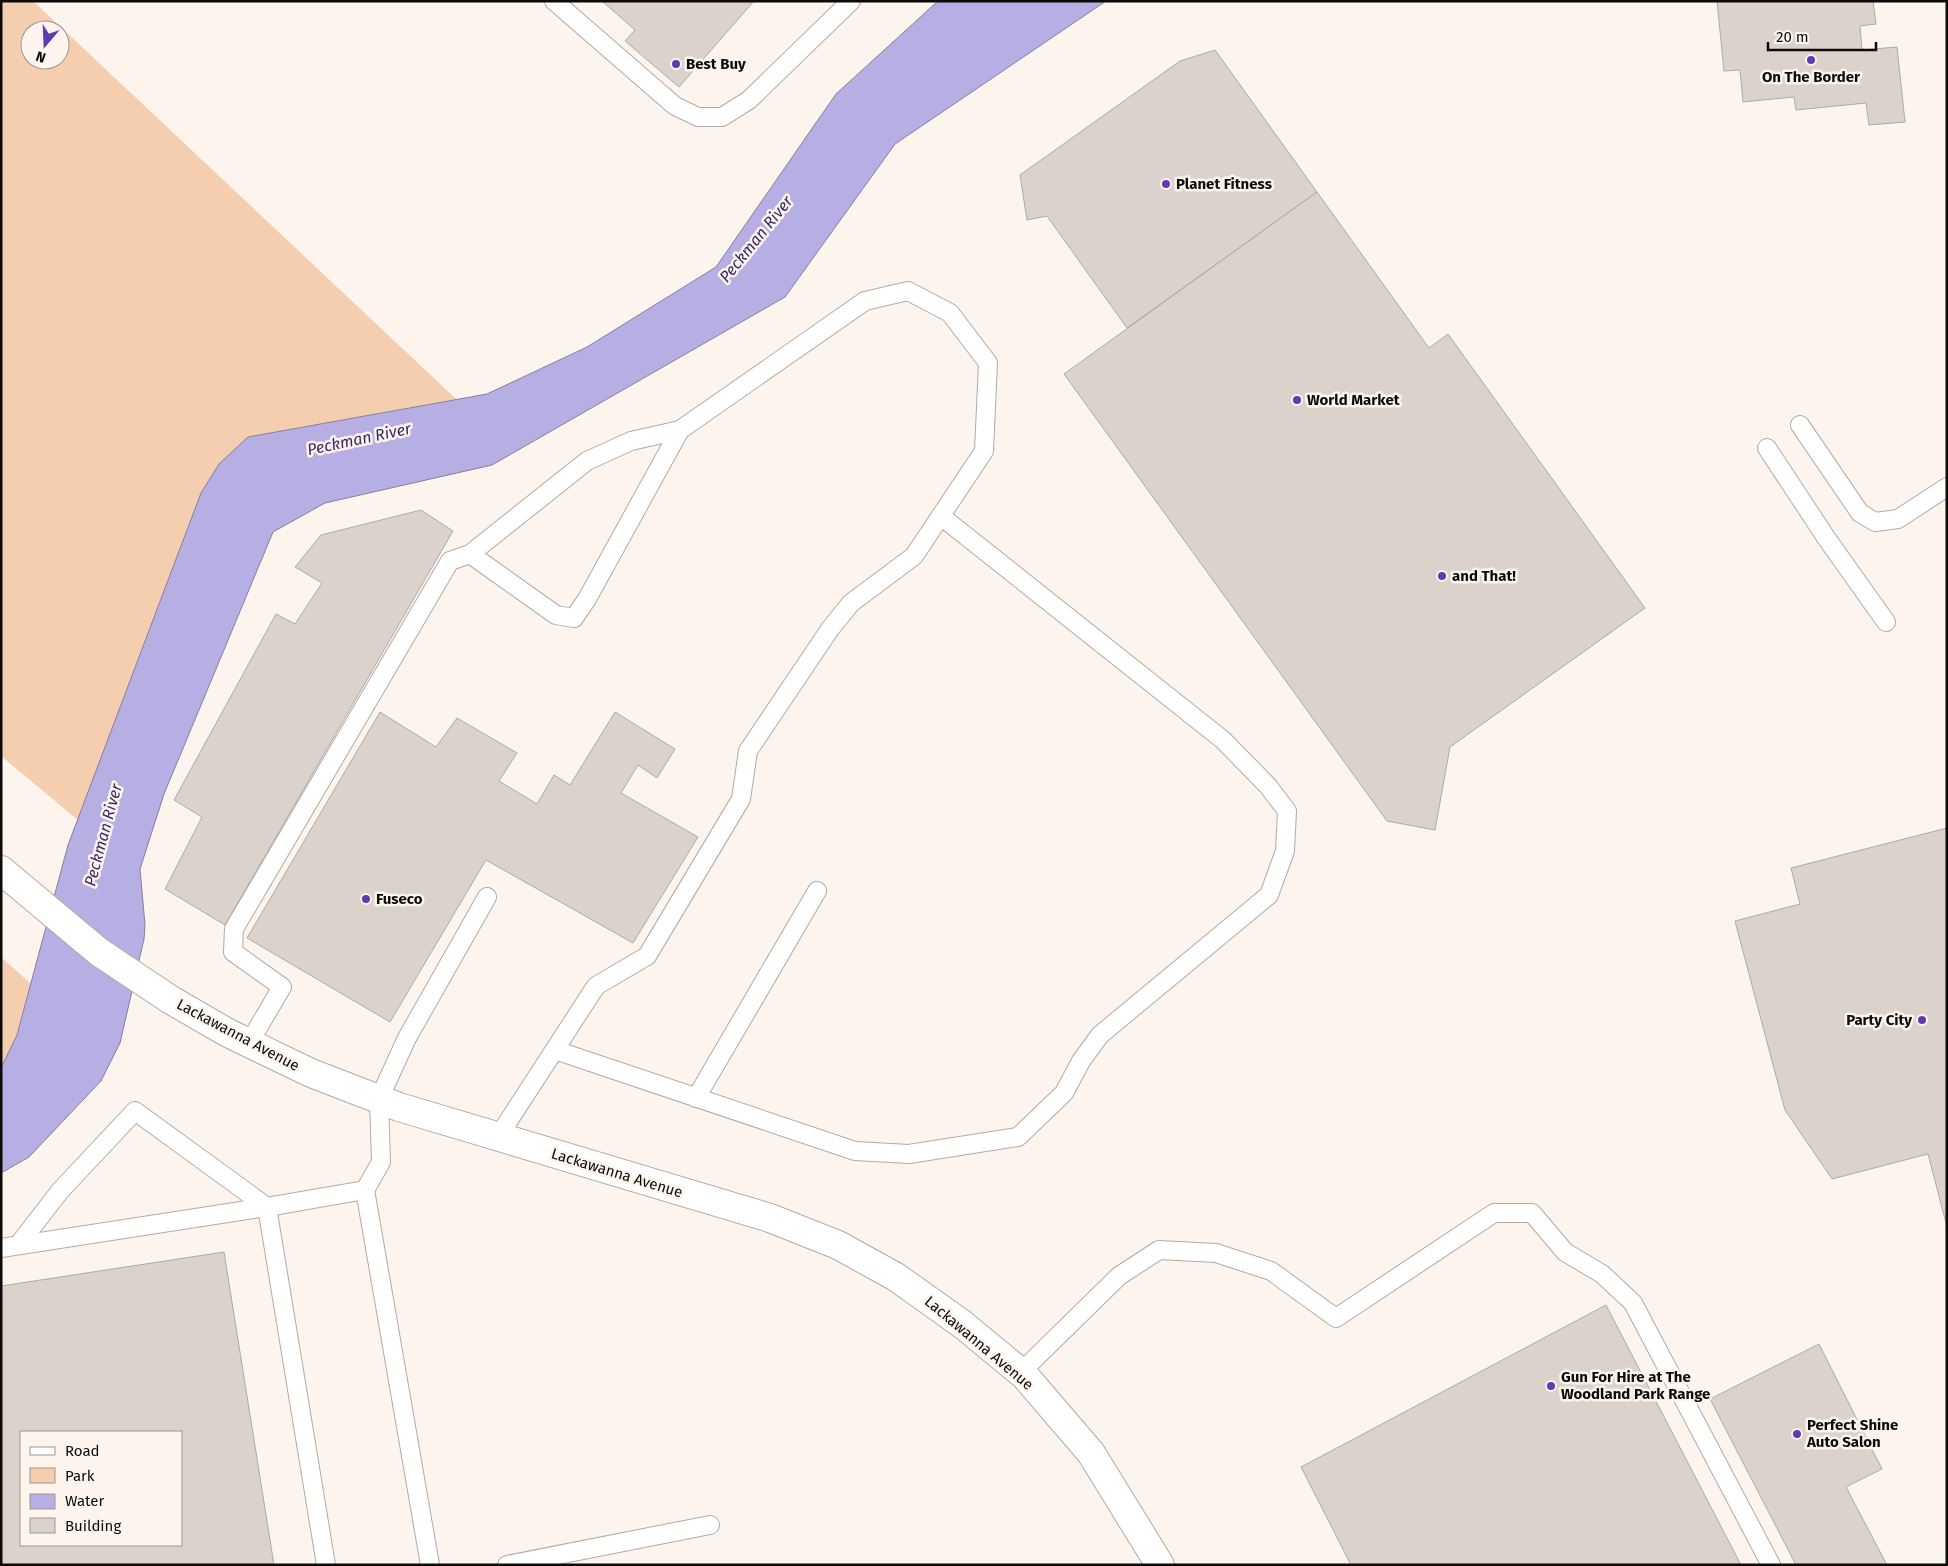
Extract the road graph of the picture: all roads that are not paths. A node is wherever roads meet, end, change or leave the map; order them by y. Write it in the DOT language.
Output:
graph roads {
  1 [pos="554,1"];
  2 [pos="852,1"];
  3 [pos="1800,425"];
  4 [pos="680,430"];
  5 [pos="1767,448"];
  6 [pos="1947,487"];
  7 [pos="942,517"];
  8 [pos="470,554"];
  9 [pos="1886,622"];
  10 [pos="1,870"];
  11 [pos="817,891"];
  12 [pos="487,897"];
  13 [pos="249,1043"];
  14 [pos="555,1050"];
  15 [pos="696,1098"];
  16 [pos="379,1100"];
  17 [pos="498,1137"];
  18 [pos="365,1190"];
  19 [pos="267,1207"];
  20 [pos="19,1244"];
  21 [pos="1,1248"];
  22 [pos="1020,1373"];
  23 [pos="710,1526"];
  24 [pos="326,1565"];
  25 [pos="430,1565"];
  26 [pos="506,1565"];
  27 [pos="1160,1565"];
  28 [pos="1771,1565"];
  1 -- 2 [label="lane"];
  3 -- 6 [label="lane"];
  4 -- 7 [label="lane"];
  4 -- 8 [label="lane"];
  4 -- 8 [label="lane"];
  5 -- 9 [label="lane"];
  7 -- 14 [label="lane"];
  7 -- 15 [label="lane"];
  8 -- 13 [label="lane"];
  10 -- 13 [label="street, Lackawanna Avenue"];
  11 -- 15 [label="lane"];
  12 -- 16 [label="lane"];
  13 -- 16 [label="street, Lackawanna Avenue"];
  14 -- 15 [label="lane"];
  14 -- 17 [label="lane"];
  16 -- 17 [label="street, Lackawanna Avenue"];
  16 -- 18 [label="lane"];
  17 -- 22 [label="street, Lackawanna Avenue"];
  18 -- 19 [label="lane"];
  18 -- 25 [label="lane"];
  19 -- 20 [label="lane"];
  19 -- 20 [label="lane"];
  19 -- 24 [label="lane"];
  20 -- 21 [label="lane"];
  22 -- 27 [label="street, Lackawanna Avenue"];
  22 -- 28 [label="lane"];
  23 -- 26 [label="lane"];
}
